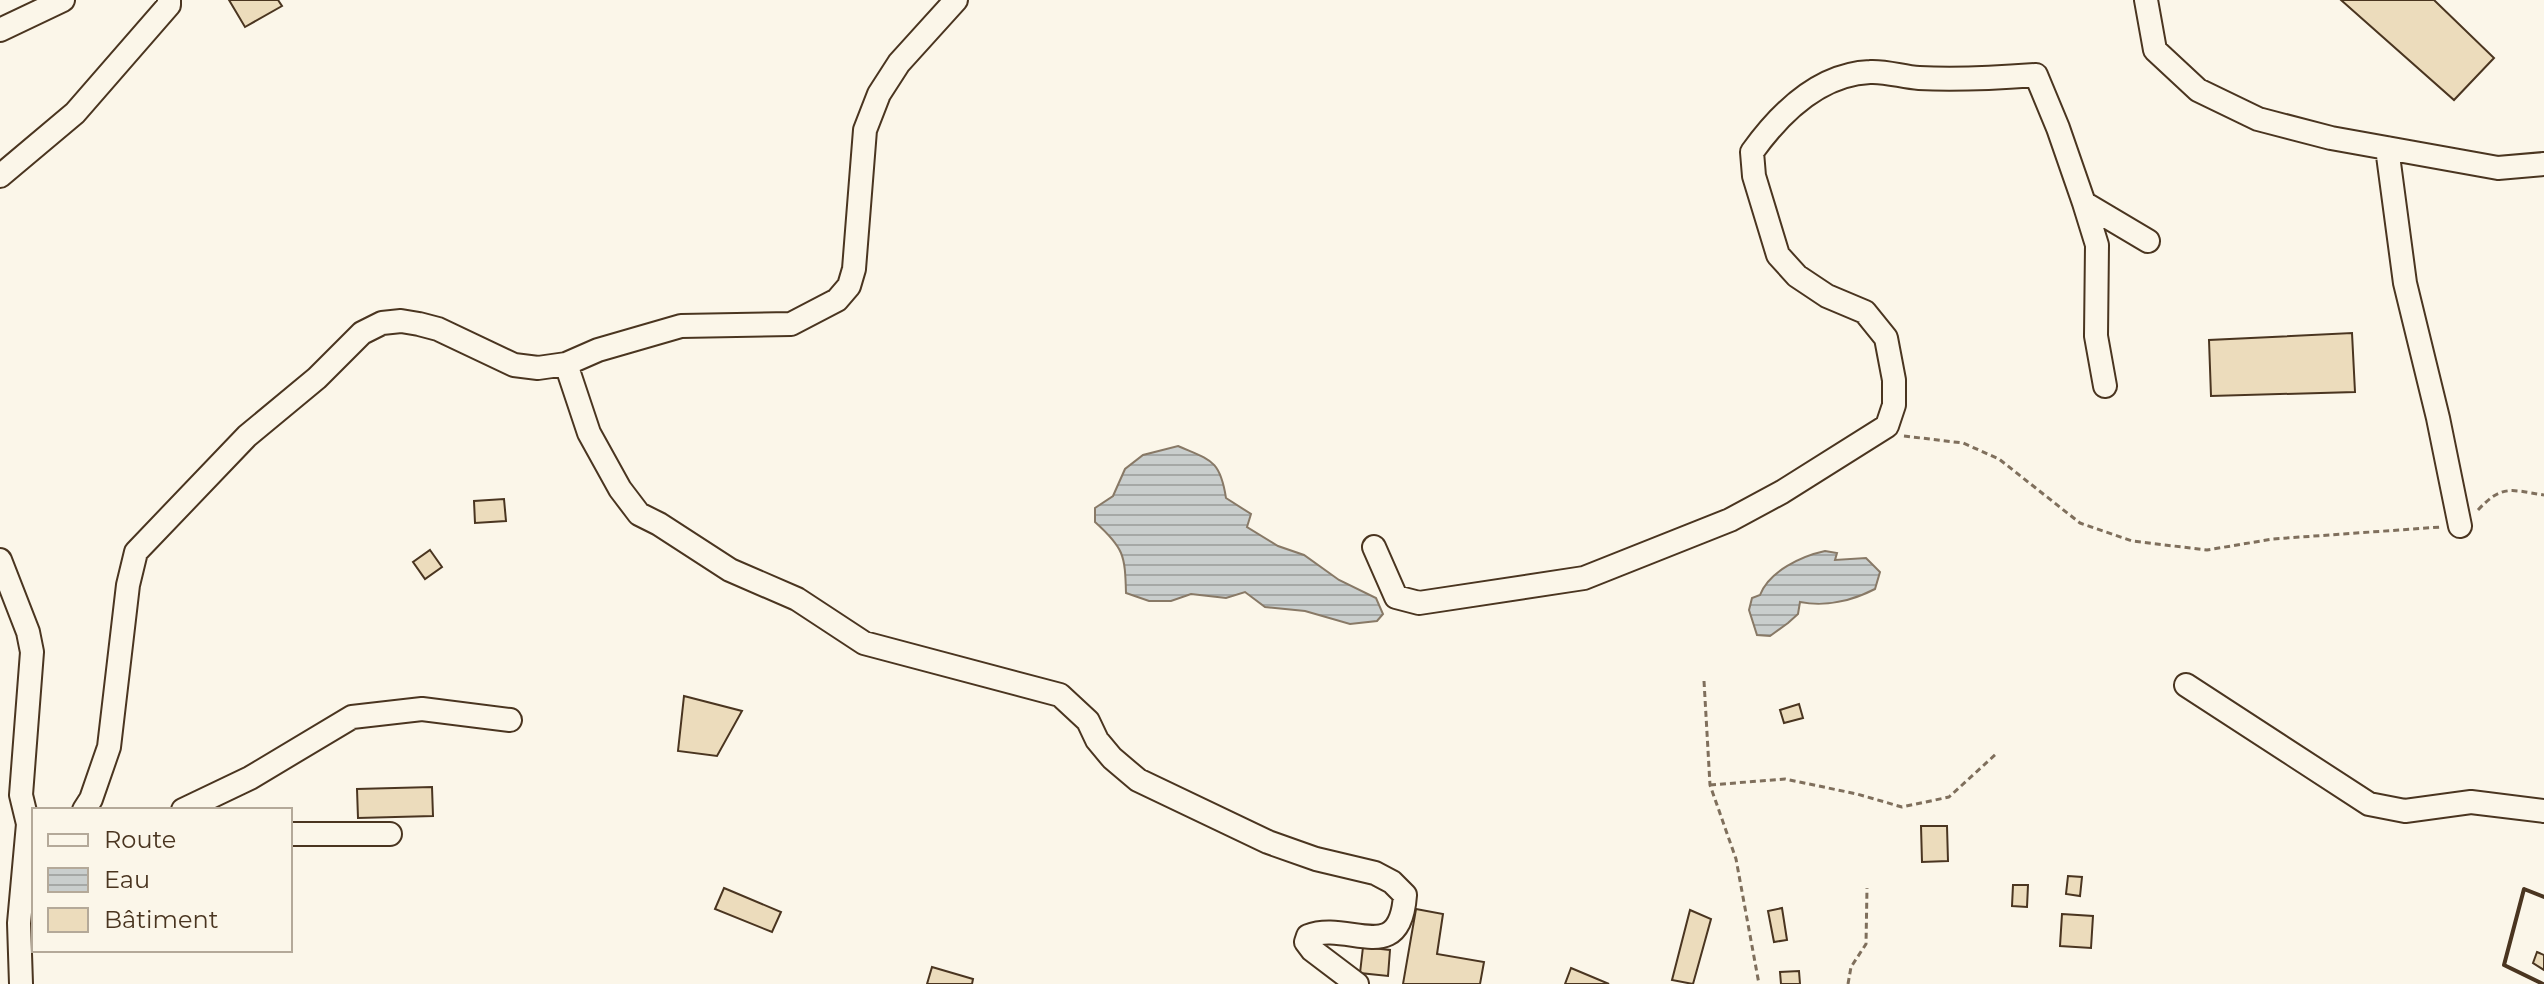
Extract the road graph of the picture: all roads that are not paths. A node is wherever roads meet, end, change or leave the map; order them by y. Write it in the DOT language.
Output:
graph roads {
  1 [pos="63,0"];
  2 [pos="169,0"];
  3 [pos="956,0"];
  4 [pos="2146,0"];
  5 [pos="0,30"];
  6 [pos="2387,148"];
  7 [pos="2544,164"];
  8 [pos="0,176"];
  9 [pos="2084,203"];
  10 [pos="2148,241"];
  11 [pos="566,364"];
  12 [pos="2105,386"];
  13 [pos="2460,526"];
  14 [pos="1374,547"];
  15 [pos="0,560"];
  16 [pos="2186,685"];
  17 [pos="510,720"];
  18 [pos="85,808"];
  19 [pos="187,808"];
  20 [pos="2544,811"];
  21 [pos="31,825"];
  22 [pos="292,834"];
  23 [pos="390,834"];
  24 [pos="27,919"];
  25 [pos="17,981"];
  26 [pos="1357,984"];
  1 -- 5 [label="street"];
  2 -- 8 [label="street"];
  3 -- 11 [label="street"];
  4 -- 6 [label="street"];
  6 -- 7 [label="street"];
  6 -- 13 [label="street"];
  9 -- 10 [label="street"];
  9 -- 12 [label="street"];
  9 -- 14 [label="street"];
  11 -- 18 [label="street"];
  11 -- 26 [label="street"];
  15 -- 21 [label="street"];
  16 -- 20 [label="street"];
  17 -- 19 [label="street"];
  21 -- 24 [label="street"];
  22 -- 23 [label="street"];
  24 -- 25 [label="street"];
}
